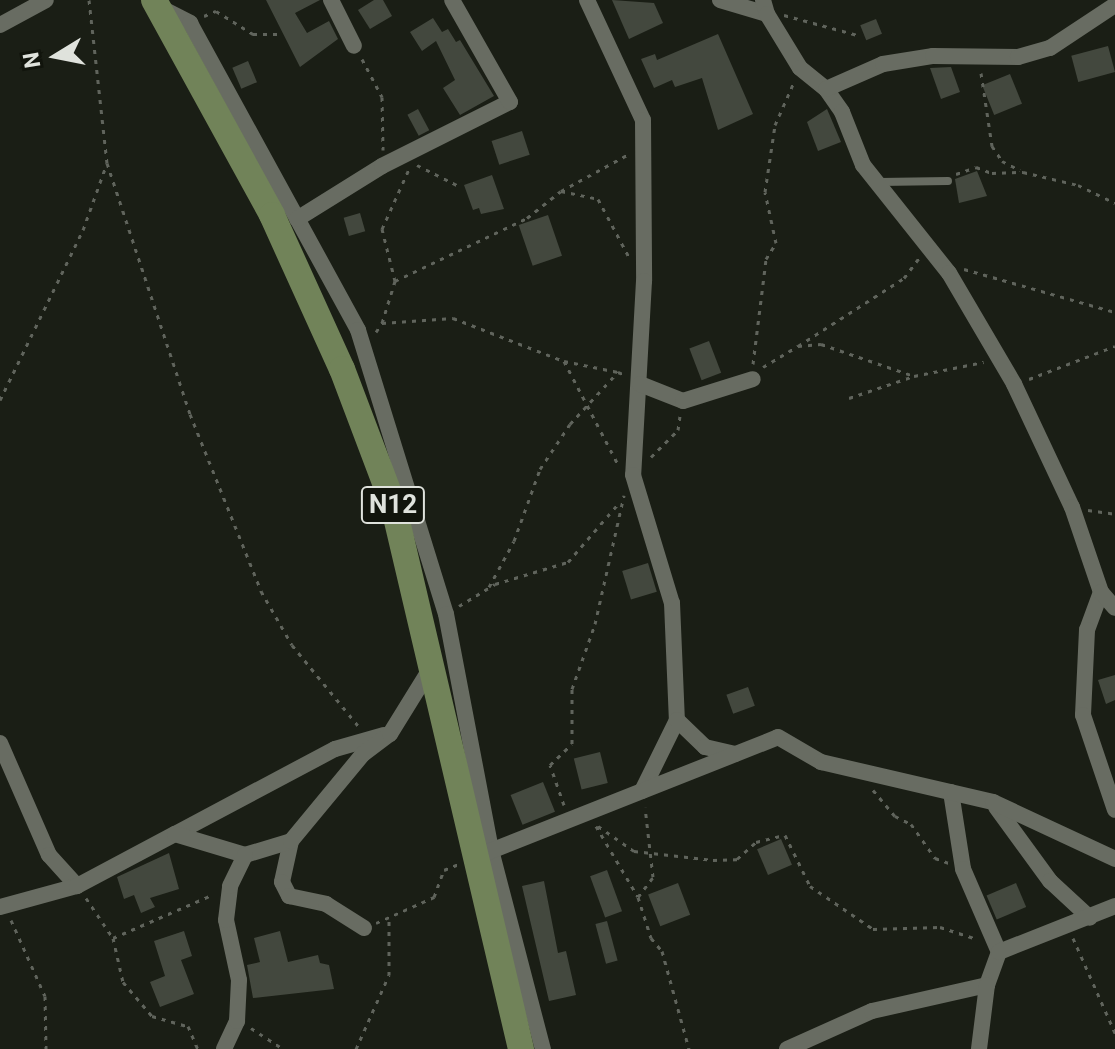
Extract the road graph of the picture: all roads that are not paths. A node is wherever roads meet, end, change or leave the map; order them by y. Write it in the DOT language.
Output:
graph roads {
  1 [pos="46,0"];
  2 [pos="331,0"];
  3 [pos="452,0"];
  4 [pos="587,0"];
  5 [pos="720,0"];
  6 [pos="160,2"];
  7 [pos="765,7"];
  8 [pos="1115,8"];
  9 [pos="0,25"];
  10 [pos="354,46"];
  11 [pos="826,89"];
  12 [pos="948,181"];
  13 [pos="879,183"];
  14 [pos="297,219"];
  15 [pos="753,379"];
  16 [pos="640,384"];
  17 [pos="1101,592"];
  18 [pos="1115,608"];
  19 [pos="433,665"];
  20 [pos="677,720"];
  21 [pos="390,734"];
  22 [pos="0,743"];
  23 [pos="735,754"];
  24 [pos="642,791"];
  25 [pos="951,792"];
  26 [pos="993,802"];
  27 [pos="1115,810"];
  28 [pos="175,834"];
  29 [pos="291,841"];
  30 [pos="484,853"];
  31 [pos="245,855"];
  32 [pos="1115,859"];
  33 [pos="77,886"];
  34 [pos="2,906"];
  35 [pos="1115,906"];
  36 [pos="1090,918"];
  37 [pos="364,928"];
  38 [pos="999,952"];
  39 [pos="987,985"];
  40 [pos="224,1049"];
  41 [pos="521,1049"];
  42 [pos="543,1049"];
  43 [pos="787,1049"];
  44 [pos="979,1049"];
  1 -- 9 [label="street"];
  2 -- 10 [label="street"];
  3 -- 14 [label="street"];
  4 -- 16 [label="street"];
  5 -- 7 [label="street"];
  6 -- 14 [label="street"];
  6 -- 19 [label="main road, N12"];
  7 -- 11 [label="street"];
  8 -- 11 [label="street"];
  11 -- 13 [label="street"];
  12 -- 13 [label="lane"];
  13 -- 17 [label="street"];
  14 -- 30 [label="street"];
  15 -- 16 [label="street"];
  16 -- 20 [label="street"];
  17 -- 18 [label="street"];
  17 -- 27 [label="street"];
  19 -- 21 [label="street"];
  19 -- 30 [label="main road, N12"];
  20 -- 23 [label="street"];
  20 -- 24 [label="street"];
  21 -- 28 [label="street"];
  21 -- 29 [label="street"];
  22 -- 33 [label="street"];
  23 -- 24 [label="street"];
  23 -- 25 [label="street"];
  24 -- 30 [label="street"];
  25 -- 26 [label="street"];
  25 -- 38 [label="street"];
  26 -- 32 [label="street"];
  26 -- 36 [label="street"];
  28 -- 31 [label="street"];
  28 -- 33 [label="street"];
  29 -- 31 [label="street"];
  29 -- 37 [label="street"];
  30 -- 41 [label="main road, N12"];
  30 -- 42 [label="street"];
  31 -- 40 [label="street"];
  33 -- 34 [label="street"];
  35 -- 36 [label="street"];
  36 -- 38 [label="street"];
  38 -- 39 [label="street"];
  39 -- 43 [label="street"];
  39 -- 44 [label="street"];
}
